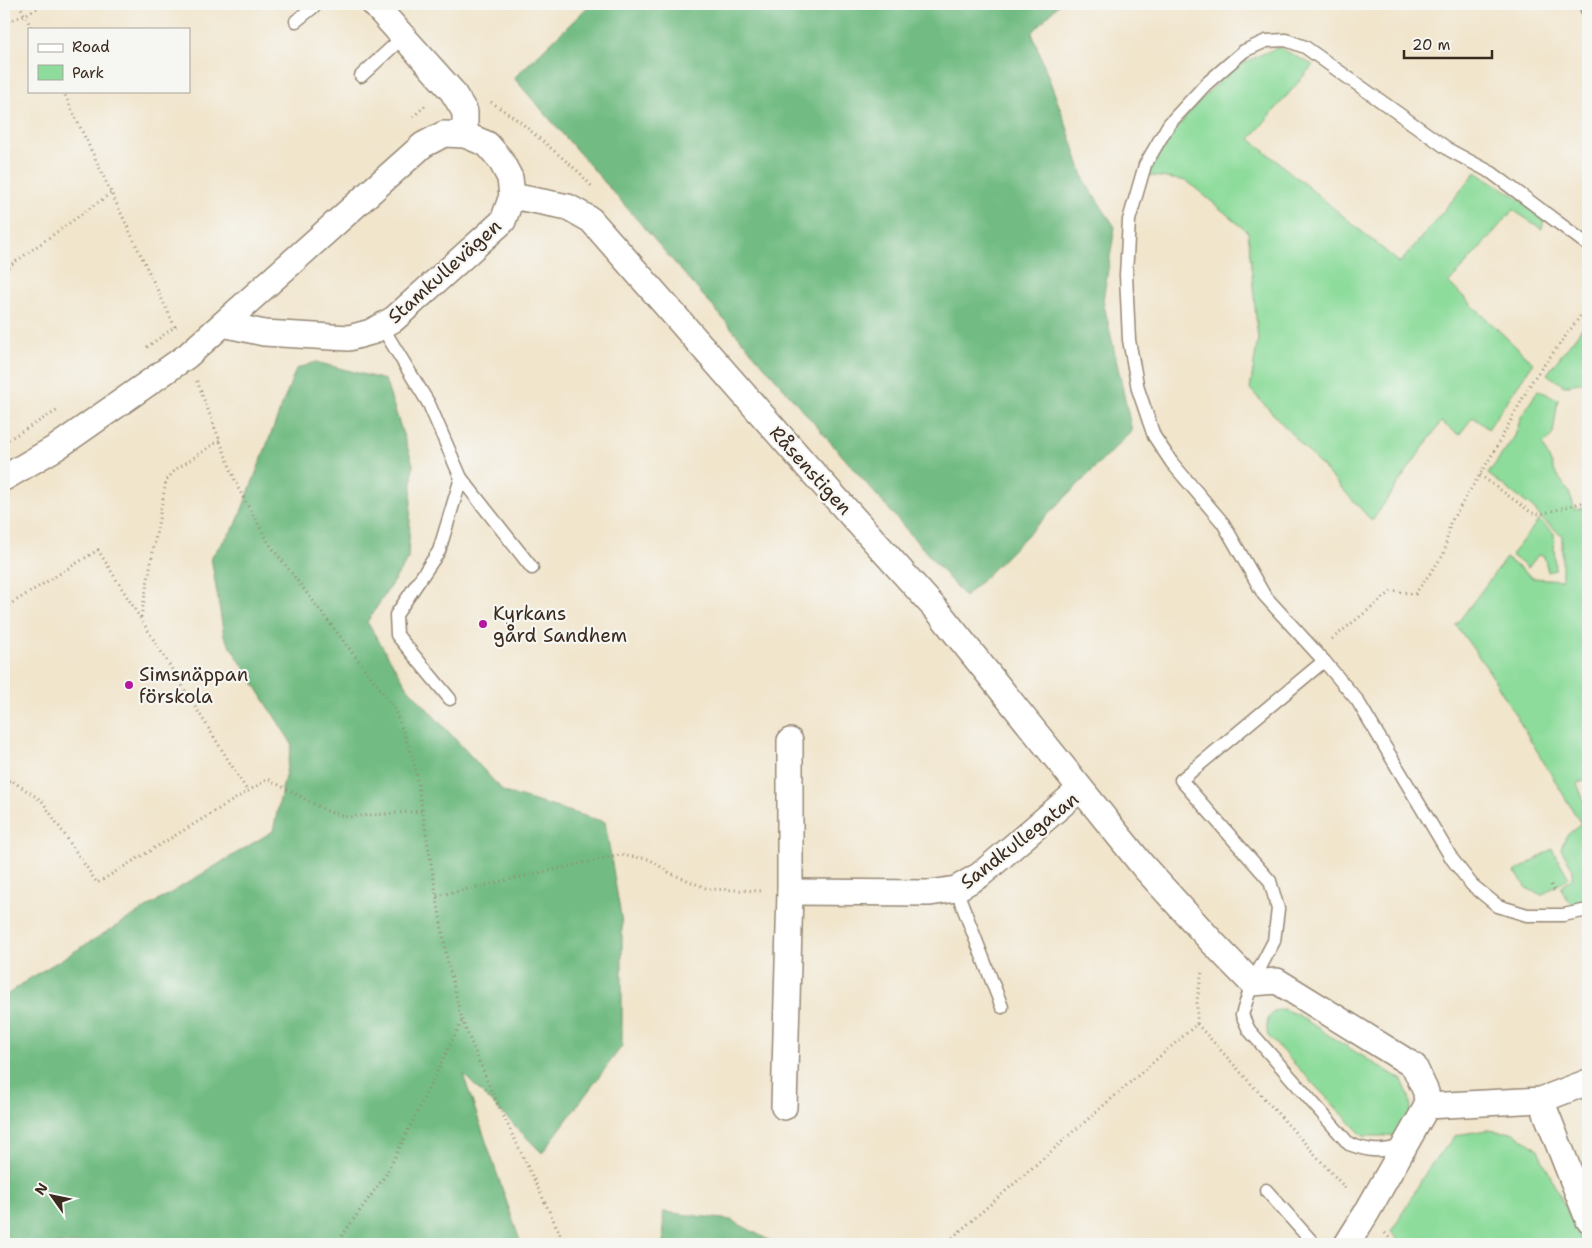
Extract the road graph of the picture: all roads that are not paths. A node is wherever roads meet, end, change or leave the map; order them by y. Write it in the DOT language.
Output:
graph roads {
  1 [pos="317,4"];
  2 [pos="374,4"];
  3 [pos="296,21"];
  4 [pos="404,37"];
  5 [pos="361,76"];
  6 [pos="465,135"];
  7 [pos="512,196"];
  8 [pos="1588,245"];
  9 [pos="223,324"];
  10 [pos="382,327"];
  11 [pos="4,478"];
  12 [pos="461,478"];
  13 [pos="532,568"];
  14 [pos="1320,656"];
  15 [pos="450,698"];
  16 [pos="790,741"];
  17 [pos="1080,789"];
  18 [pos="956,889"];
  19 [pos="790,892"];
  20 [pos="1588,910"];
  21 [pos="1252,983"];
  22 [pos="1002,1007"];
  23 [pos="1588,1082"];
  24 [pos="1541,1100"];
  25 [pos="1427,1106"];
  26 [pos="784,1107"];
  27 [pos="1406,1145"];
  28 [pos="1266,1190"];
  29 [pos="1588,1219"];
  30 [pos="1314,1244"];
  31 [pos="1346,1244"];
  1 -- 3 [label="lane"];
  2 -- 4 [label="street"];
  4 -- 5 [label="lane"];
  4 -- 6 [label="street"];
  6 -- 7 [label="street, Stamkullevägen"];
  6 -- 9 [label="street, Stamkullevägen"];
  7 -- 10 [label="street, Stamkullevägen"];
  7 -- 17 [label="street, Råsenstigen"];
  8 -- 14 [label="lane"];
  9 -- 10 [label="street, Stamkullevägen"];
  9 -- 11 [label="street, Stamkullevägen"];
  10 -- 12 [label="lane"];
  12 -- 13 [label="lane"];
  12 -- 15 [label="lane"];
  14 -- 20 [label="lane"];
  14 -- 21 [label="lane"];
  16 -- 19 [label="street"];
  17 -- 18 [label="street, Sandkullegatan"];
  17 -- 21 [label="street, Sandkullegatan"];
  18 -- 19 [label="street, Sandkullegatan"];
  18 -- 22 [label="lane"];
  19 -- 26 [label="street"];
  21 -- 25 [label="street"];
  21 -- 27 [label="lane"];
  23 -- 24 [label="street"];
  24 -- 25 [label="street"];
  24 -- 29 [label="street"];
  25 -- 27 [label="street"];
  27 -- 31 [label="street"];
  28 -- 30 [label="lane"];
}
